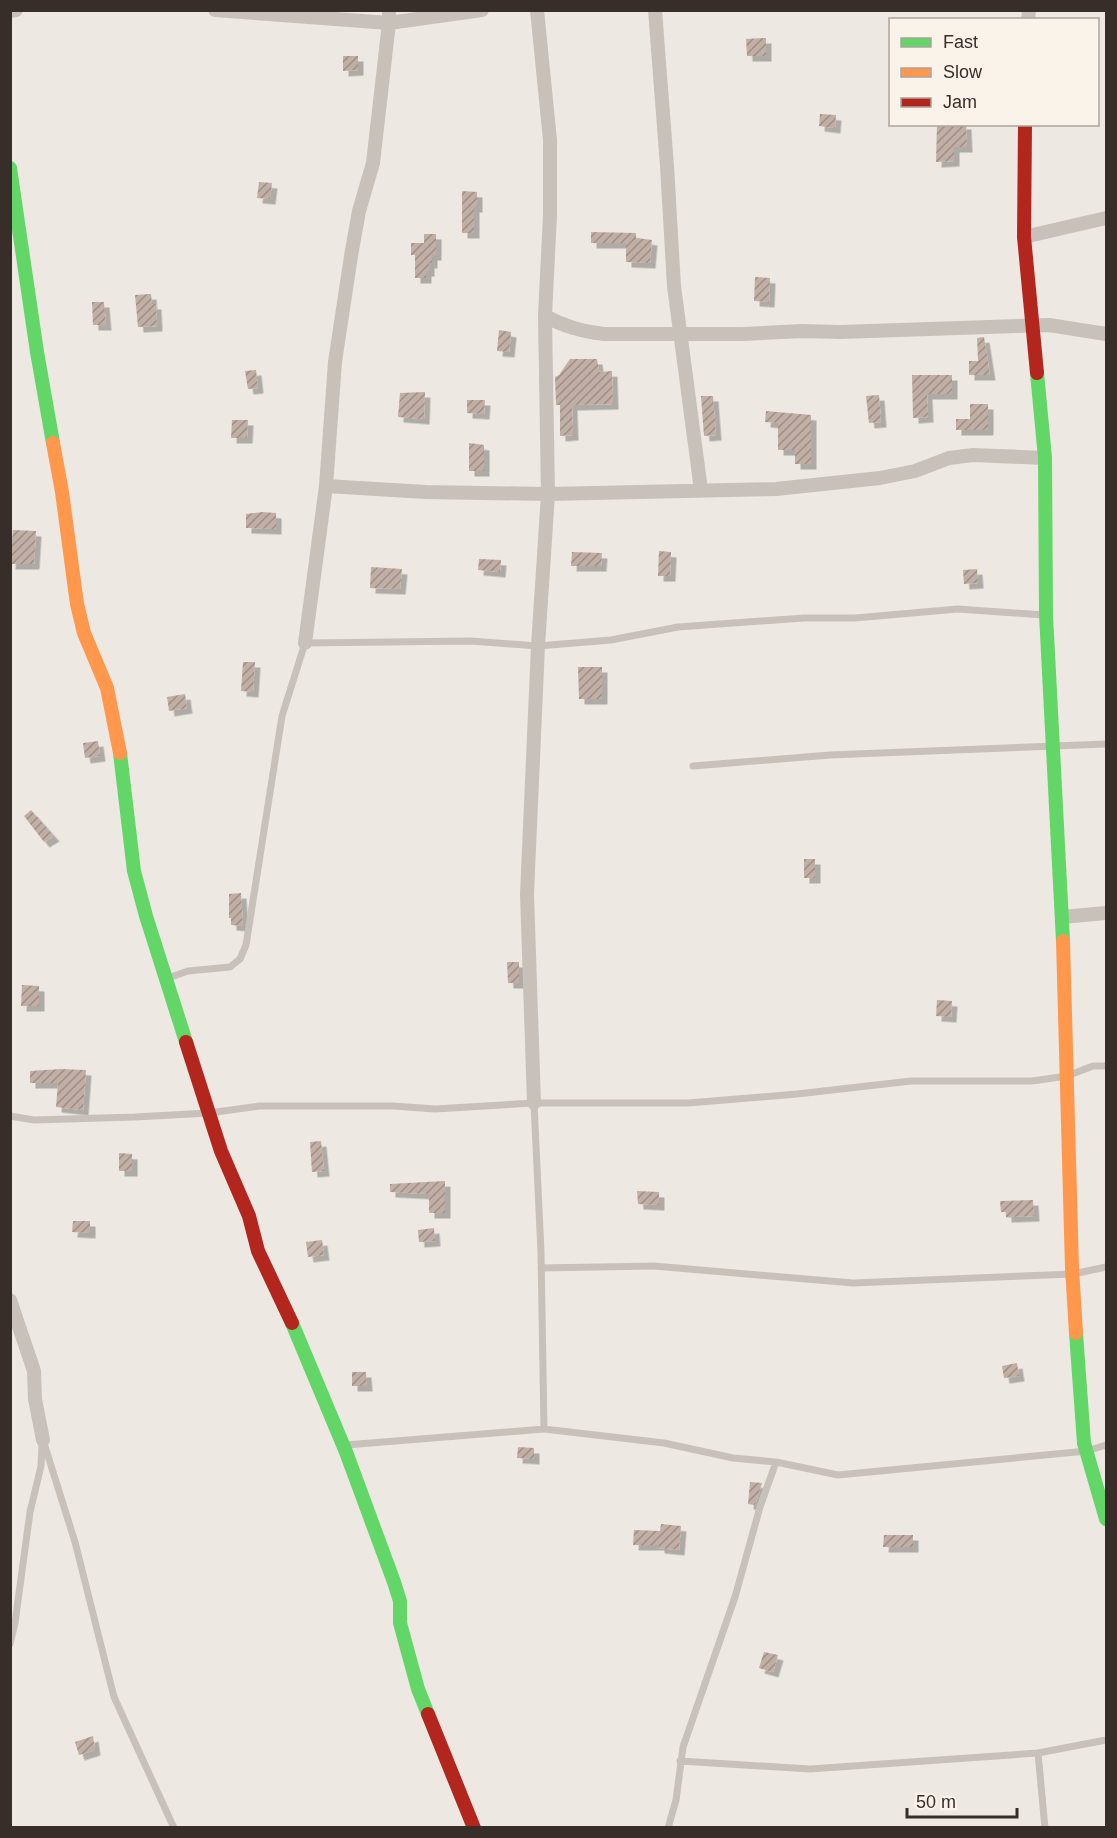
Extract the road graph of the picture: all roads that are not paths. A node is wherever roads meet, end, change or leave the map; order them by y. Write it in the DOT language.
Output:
graph roads {
  1 [pos="16,10"];
  2 [pos="215,10"];
  3 [pos="482,10"];
  4 [pos="537,10"];
  5 [pos="655,10"];
  6 [pos="10,11"];
  7 [pos="389,17"];
  8 [pos="1025,126"];
  9 [pos="10,168"];
  10 [pos="1107,218"];
  11 [pos="1024,237"];
  12 [pos="545,316"];
  13 [pos="1033,327"];
  14 [pos="678,333"];
  15 [pos="1107,334"];
  16 [pos="1046,458"];
  17 [pos="326,486"];
  18 [pos="701,490"];
  19 [pos="548,494"];
  20 [pos="1046,615"];
  21 [pos="305,643"];
  22 [pos="538,646"];
  23 [pos="1107,744"];
  24 [pos="1052,748"];
  25 [pos="693,766"];
  26 [pos="1107,913"];
  27 [pos="1062,917"];
  28 [pos="165,980"];
  29 [pos="1107,1066"];
  30 [pos="1067,1076"];
  31 [pos="534,1102"];
  32 [pos="209,1113"];
  33 [pos="10,1116"];
  34 [pos="1107,1267"];
  35 [pos="541,1268"];
  36 [pos="1073,1274"];
  37 [pos="10,1300"];
  38 [pos="544,1429"];
  39 [pos="43,1440"];
  40 [pos="1107,1445"];
  41 [pos="344,1446"];
  42 [pos="1087,1451"];
  43 [pos="776,1462"];
  44 [pos="1107,1519"];
  45 [pos="10,1644"];
  46 [pos="1107,1740"];
  47 [pos="1038,1753"];
  48 [pos="680,1761"];
  49 [pos="174,1827"];
  50 [pos="474,1827"];
  51 [pos="668,1827"];
  52 [pos="1045,1827"];
  1 -- 6 [label="street"];
  2 -- 7 [label="street"];
  3 -- 7 [label="street"];
  4 -- 12 [label="street"];
  5 -- 14 [label="street"];
  7 -- 17 [label="street"];
  8 -- 11 [label="street"];
  9 -- 28 [label="street"];
  10 -- 11 [label="street"];
  11 -- 13 [label="street"];
  12 -- 14 [label="street"];
  12 -- 19 [label="street"];
  13 -- 14 [label="street"];
  13 -- 15 [label="street"];
  13 -- 16 [label="street"];
  14 -- 18 [label="street"];
  16 -- 18 [label="street"];
  16 -- 20 [label="street"];
  17 -- 19 [label="street"];
  17 -- 21 [label="street"];
  18 -- 19 [label="street"];
  19 -- 22 [label="street"];
  20 -- 22 [label="lane"];
  20 -- 24 [label="street"];
  21 -- 22 [label="lane"];
  21 -- 28 [label="lane"];
  22 -- 31 [label="street"];
  23 -- 24 [label="lane"];
  24 -- 25 [label="lane"];
  24 -- 27 [label="street"];
  26 -- 27 [label="street"];
  27 -- 30 [label="street"];
  28 -- 32 [label="street"];
  29 -- 30 [label="lane"];
  30 -- 31 [label="lane"];
  30 -- 36 [label="street"];
  31 -- 32 [label="lane"];
  31 -- 35 [label="lane"];
  32 -- 33 [label="lane"];
  32 -- 41 [label="street"];
  34 -- 36 [label="lane"];
  35 -- 36 [label="lane"];
  35 -- 38 [label="lane"];
  36 -- 42 [label="street"];
  37 -- 39 [label="street"];
  38 -- 41 [label="lane"];
  38 -- 43 [label="lane"];
  39 -- 45 [label="lane"];
  39 -- 49 [label="lane"];
  40 -- 42 [label="lane"];
  41 -- 50 [label="street"];
  42 -- 43 [label="lane"];
  42 -- 44 [label="street"];
  43 -- 48 [label="lane"];
  46 -- 47 [label="lane"];
  47 -- 48 [label="lane"];
  47 -- 52 [label="lane"];
  48 -- 51 [label="lane"];
}
